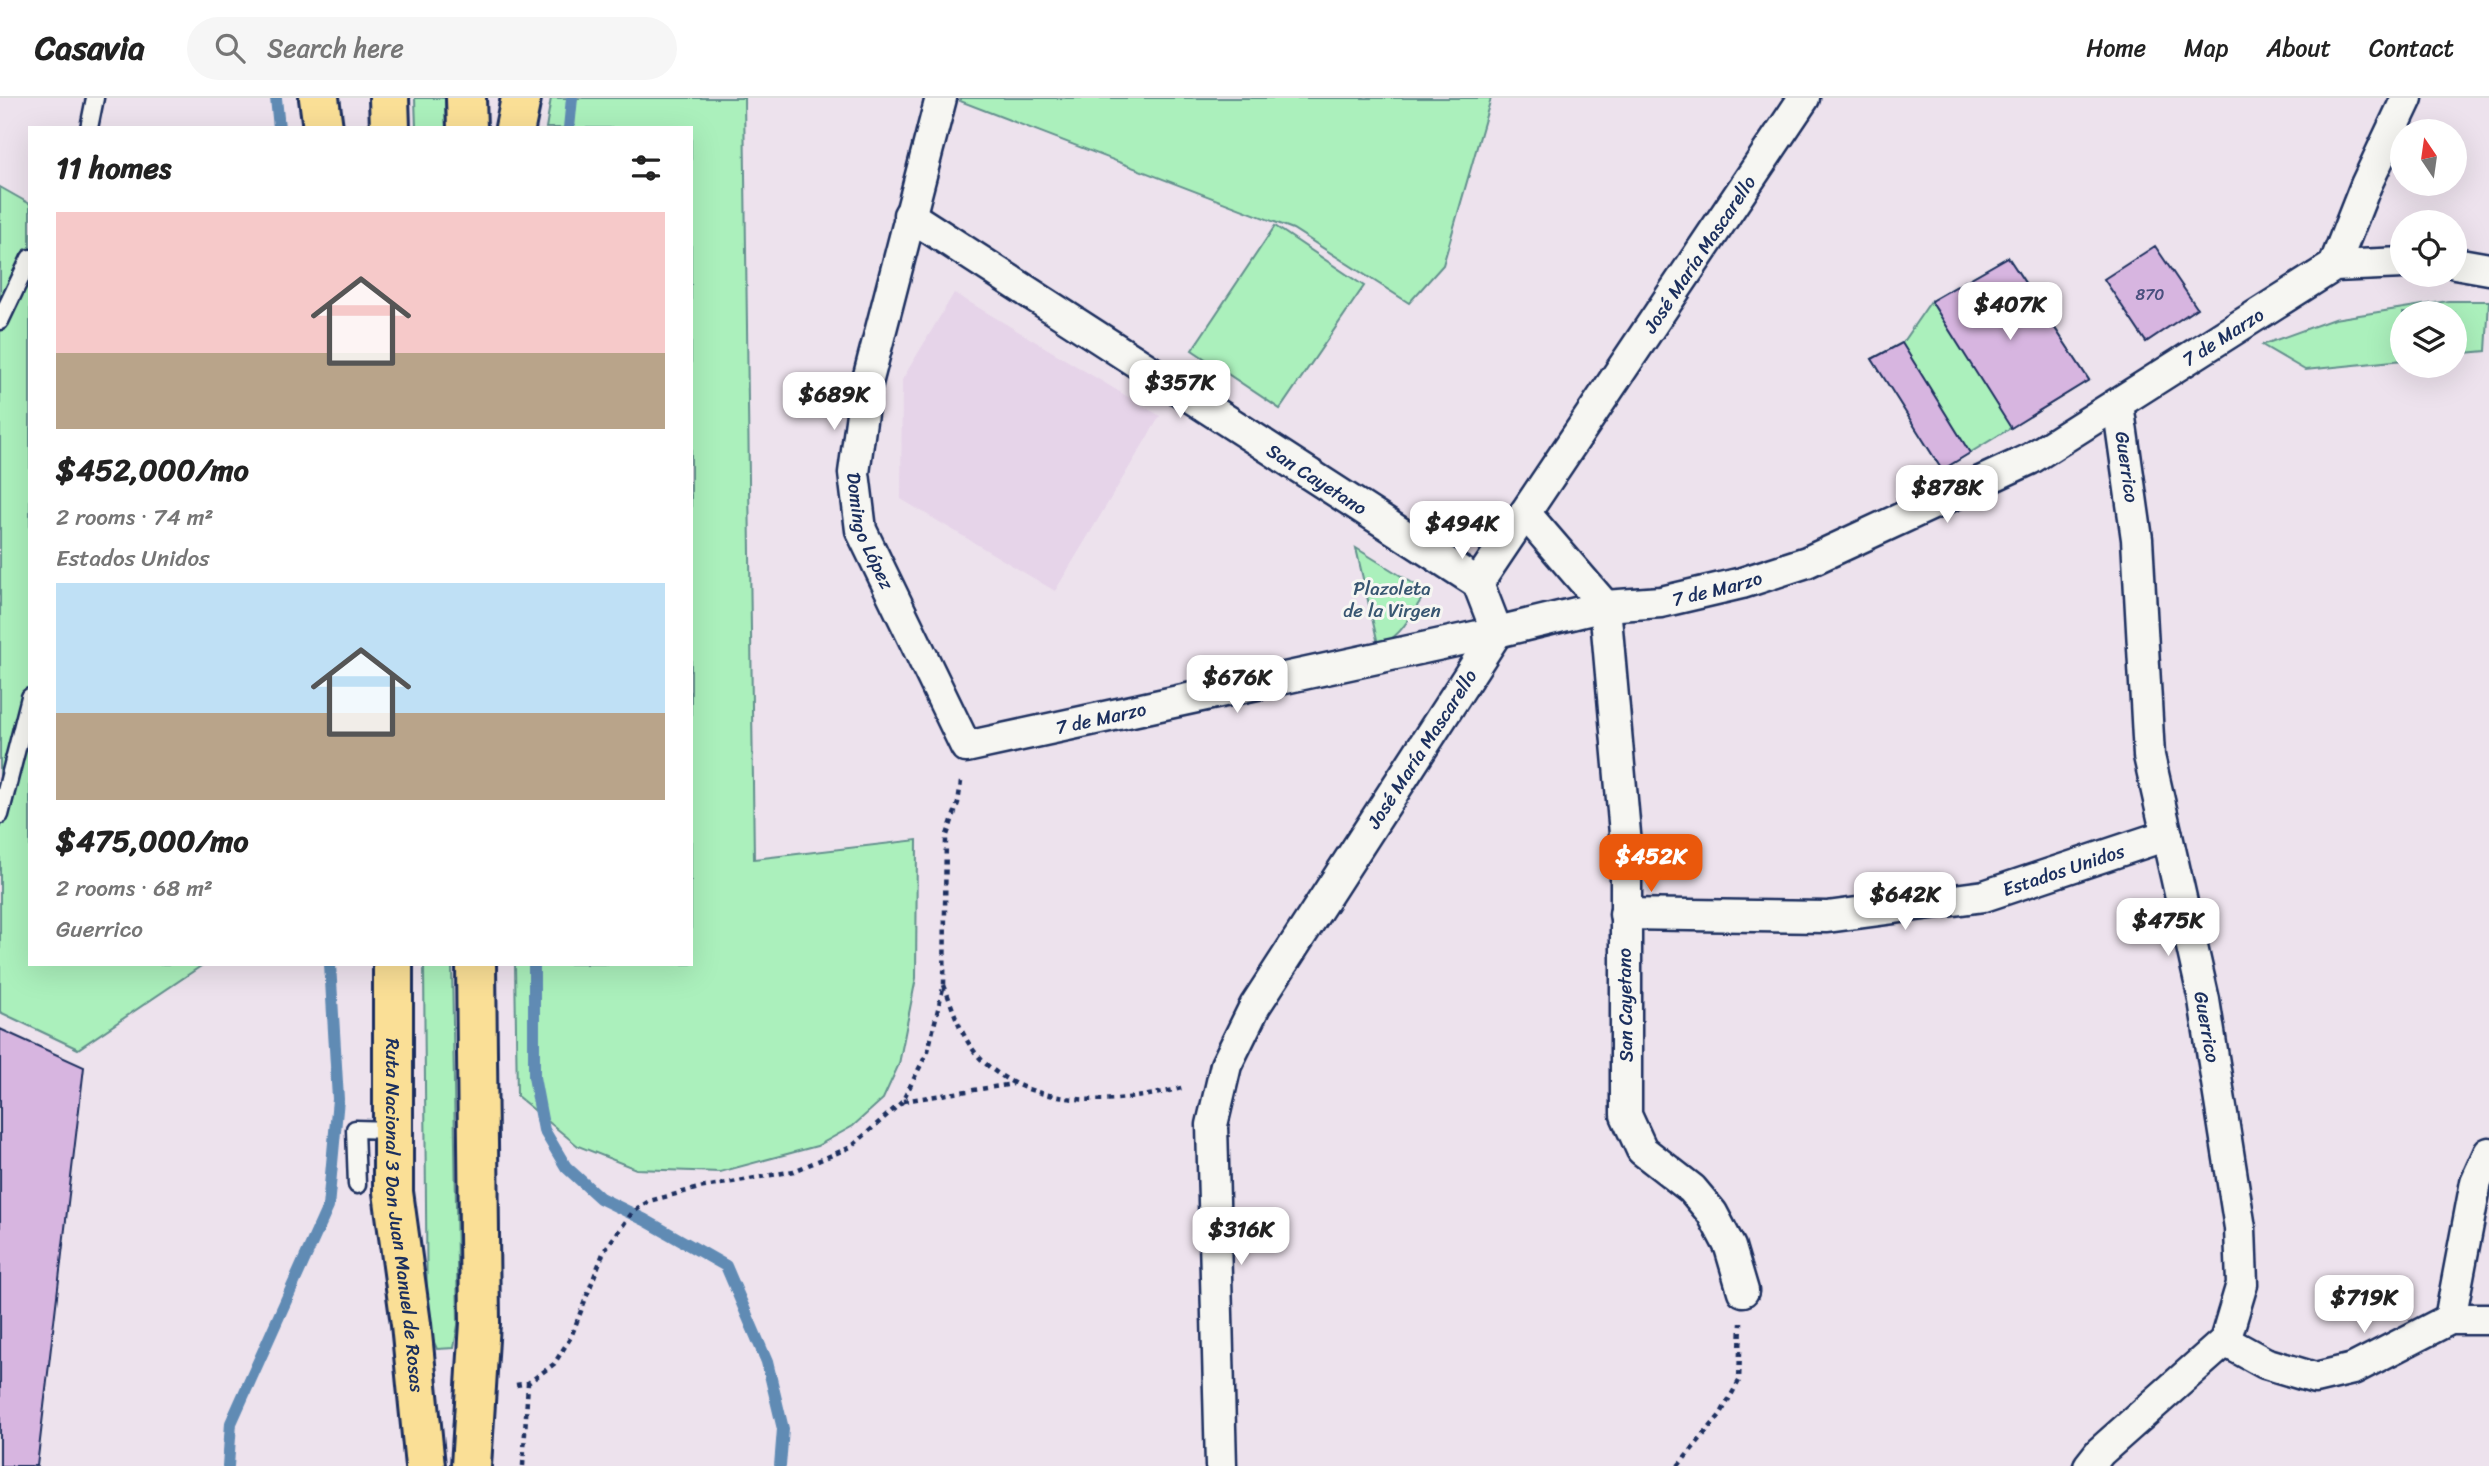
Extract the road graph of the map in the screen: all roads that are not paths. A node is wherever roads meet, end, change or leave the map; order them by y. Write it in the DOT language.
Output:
graph roads {
  1 [pos="95,98"];
  2 [pos="319,98"];
  3 [pos="390,98"];
  4 [pos="466,98"];
  5 [pos="521,98"];
  6 [pos="941,98"];
  7 [pos="1804,98"];
  8 [pos="2407,98"];
  9 [pos="89,126"];
  10 [pos="323,126"];
  11 [pos="390,126"];
  12 [pos="467,126"];
  13 [pos="515,126"];
  14 [pos="909,215"];
  15 [pos="28,262"];
  16 [pos="2390,264"];
  17 [pos="2467,265"];
  18 [pos="2334,266"];
  19 [pos="2489,269"];
  20 [pos="0,321"];
  21 [pos="2118,404"];
  22 [pos="1525,513"];
  23 [pos="1478,583"];
  24 [pos="1605,606"];
  25 [pos="1497,632"];
  26 [pos="28,705"];
  27 [pos="966,747"];
  28 [pos="0,816"];
  29 [pos="2167,835"];
  30 [pos="1625,914"];
  31 [pos="393,966"];
  32 [pos="476,966"];
  33 [pos="393,1130"];
  34 [pos="2489,1153"];
  35 [pos="358,1185"];
  36 [pos="1743,1291"];
  37 [pos="2450,1319"];
  38 [pos="2489,1320"];
  39 [pos="2225,1341"];
  40 [pos="425,1466"];
  41 [pos="471,1466"];
  42 [pos="1221,1466"];
  43 [pos="2089,1466"];
  1 -- 9 [label="lane"];
  2 -- 10 [label="highway"];
  3 -- 11 [label="highway"];
  4 -- 12 [label="highway"];
  5 -- 13 [label="highway"];
  6 -- 14 [label="street, Domingo López"];
  7 -- 22 [label="street, José María Mascarello"];
  8 -- 18 [label="street"];
  14 -- 23 [label="street, San Cayetano"];
  14 -- 27 [label="street, Domingo López"];
  15 -- 20 [label="lane"];
  16 -- 18 [label="street"];
  17 -- 19 [label="street"];
  18 -- 21 [label="street, 7 de Marzo"];
  21 -- 24 [label="street, 7 de Marzo"];
  21 -- 29 [label="street, Guerrico"];
  22 -- 23 [label="street, José María Mascarello"];
  22 -- 24 [label="street"];
  23 -- 25 [label="street"];
  24 -- 25 [label="street, 7 de Marzo"];
  24 -- 30 [label="street, San Cayetano"];
  25 -- 27 [label="street, 7 de Marzo"];
  25 -- 42 [label="street, José María Mascarello"];
  26 -- 28 [label="lane"];
  29 -- 30 [label="street, Estados Unidos"];
  29 -- 39 [label="street, Guerrico"];
  30 -- 36 [label="street, San Cayetano"];
  31 -- 33 [label="highway, Ruta Nacional 3 Don Juan Manuel de Rosas"];
  32 -- 41 [label="highway"];
  33 -- 35 [label="lane"];
  33 -- 40 [label="highway, Ruta Nacional 3 Don Juan Manuel de Rosas"];
  34 -- 37 [label="street"];
  37 -- 38 [label="street"];
  37 -- 39 [label="street"];
  39 -- 43 [label="street"];
}
